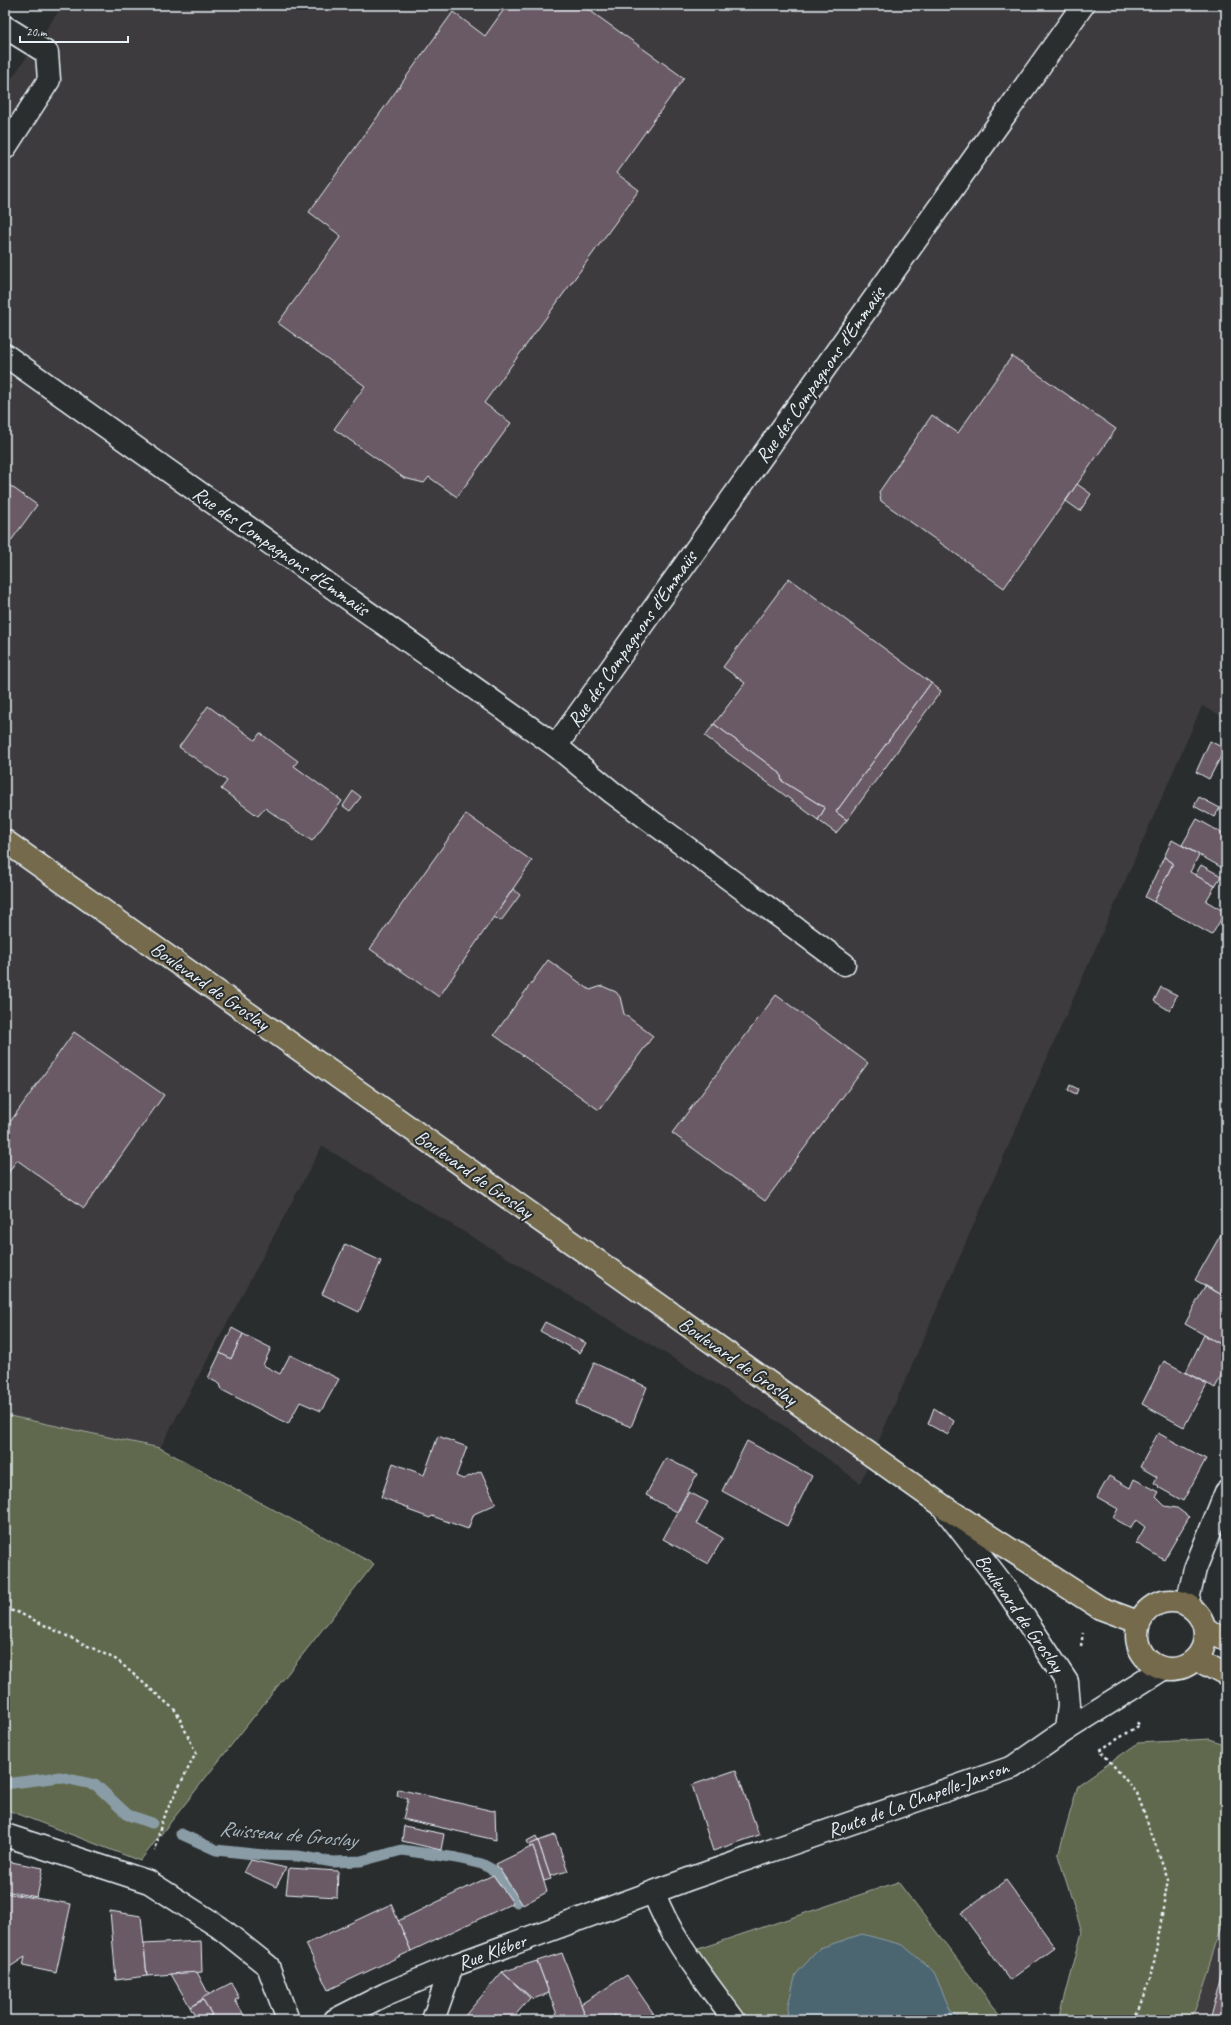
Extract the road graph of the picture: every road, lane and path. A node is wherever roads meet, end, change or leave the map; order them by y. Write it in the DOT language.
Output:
graph roads {
  1 [pos="1084,5"];
  2 [pos="5,27"];
  3 [pos="5,148"];
  4 [pos="5,355"];
  5 [pos="556,746"];
  6 [pos="7,845"];
  7 [pos="844,964"];
  8 [pos="1226,1492"];
  9 [pos="943,1506"];
  10 [pos="1187,1604"];
  11 [pos="1100,1608"];
  12 [pos="5,1609"];
  13 [pos="1138,1622"];
  14 [pos="1205,1629"];
  15 [pos="1226,1639"];
  16 [pos="1084,1652"];
  17 [pos="1196,1659"];
  18 [pos="1163,1669"];
  19 [pos="1226,1675"];
  20 [pos="1116,1700"];
  21 [pos="1066,1730"];
  22 [pos="5,1835"];
  23 [pos="149,1882"];
  24 [pos="654,1892"];
  25 [pos="452,1966"];
  26 [pos="288,2020"];
  27 [pos="335,2020"];
  28 [pos="433,2020"];
  29 [pos="734,2020"];
  30 [pos="1135,2020"];
  1 -- 5 [label="street, Rue des Compagnons d'Emmaüs"];
  2 -- 3 [label="street"];
  4 -- 5 [label="street, Rue des Compagnons d'Emmaüs"];
  5 -- 7 [label="street, Rue des Compagnons d'Emmaüs"];
  6 -- 9 [label="main road, Boulevard de Groslay"];
  8 -- 10 [label="street"];
  9 -- 11 [label="main road, Boulevard de Groslay"];
  9 -- 21 [label="street, Boulevard de Groslay"];
  10 -- 13 [label="main road"];
  10 -- 14 [label="main road"];
  11 -- 13 [label="main road, Boulevard de Groslay"];
  11 -- 16 [label="path"];
  12 -- 23 [label="path"];
  13 -- 18 [label="main road"];
  14 -- 15 [label="main road"];
  14 -- 17 [label="main road"];
  17 -- 18 [label="main road"];
  17 -- 19 [label="main road"];
  18 -- 20 [label="street, Route de La Chapelle-Janson"];
  20 -- 21 [label="street, Route de La Chapelle-Janson"];
  20 -- 30 [label="path"];
  21 -- 24 [label="street, Route de La Chapelle-Janson"];
  22 -- 23 [label="street"];
  23 -- 26 [label="street"];
  24 -- 25 [label="street, Rue Kléber"];
  24 -- 29 [label="street"];
  25 -- 27 [label="street, Rue Kléber"];
  25 -- 28 [label="street"];
}
